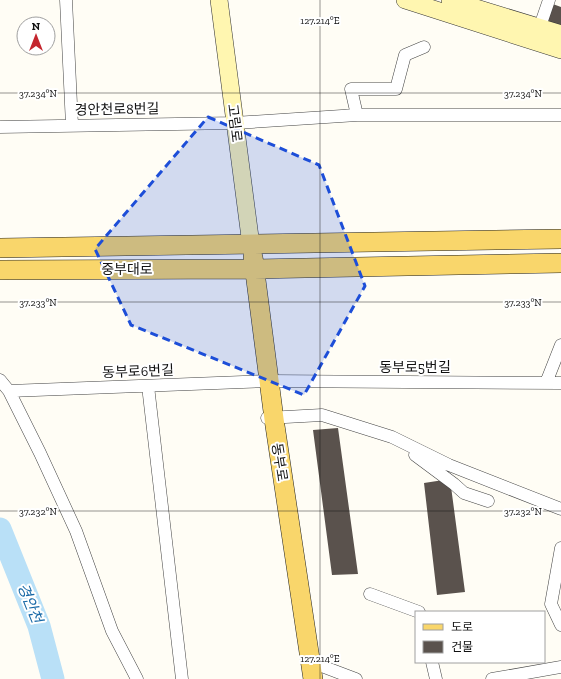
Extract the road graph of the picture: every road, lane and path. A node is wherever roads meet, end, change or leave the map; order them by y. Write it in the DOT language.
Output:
graph roads {
  1 [pos="66,0"];
  2 [pos="219,0"];
  3 [pos="405,0"];
  4 [pos="450,0"];
  5 [pos="549,0"];
  6 [pos="537,34"];
  7 [pos="561,34"];
  8 [pos="424,47"];
  9 [pos="561,50"];
  10 [pos="561,114"];
  11 [pos="357,115"];
  12 [pos="235,122"];
  13 [pos="72,125"];
  14 [pos="0,126"];
  15 [pos="561,239"];
  16 [pos="251,245"];
  17 [pos="0,248"];
  18 [pos="561,264"];
  19 [pos="254,269"];
  20 [pos="0,270"];
  21 [pos="561,345"];
  22 [pos="0,380"];
  23 [pos="268,381"];
  24 [pos="546,383"];
  25 [pos="561,383"];
  26 [pos="148,386"];
  27 [pos="9,391"];
  28 [pos="269,418"];
  29 [pos="392,438"];
  30 [pos="488,501"];
  31 [pos="561,509"];
  32 [pos="561,548"];
  33 [pos="370,594"];
  34 [pos="416,611"];
  35 [pos="561,625"];
  36 [pos="432,663"];
  37 [pos="561,667"];
  38 [pos="312,671"];
  39 [pos="138,679"];
  40 [pos="182,679"];
  41 [pos="356,679"];
  42 [pos="436,679"];
  43 [pos="492,679"];
  1 -- 13 [label="street"];
  2 -- 12 [label="main road, 고림로"];
  3 -- 6 [label="main road"];
  4 -- 6 [label="main road"];
  5 -- 6 [label="street"];
  6 -- 7 [label="main road"];
  6 -- 9 [label="main road"];
  8 -- 11 [label="street"];
  10 -- 11 [label="street, 경안천로8번길"];
  11 -- 12 [label="street, 경안천로8번길"];
  12 -- 13 [label="street, 경안천로8번길"];
  12 -- 16 [label="main road, 고림로"];
  13 -- 14 [label="street, 경안천로8번길"];
  15 -- 16 [label="main road, 중부대로"];
  16 -- 17 [label="main road, 중부대로"];
  16 -- 19 [label="main road, 동부로"];
  18 -- 19 [label="main road, 중부대로"];
  19 -- 20 [label="main road, 중부대로"];
  19 -- 23 [label="main road, 동부로"];
  21 -- 24 [label="street"];
  22 -- 27 [label="street"];
  23 -- 24 [label="street, 동부로5번길"];
  23 -- 26 [label="street, 동부로6번길"];
  23 -- 28 [label="main road, 동부로"];
  24 -- 25 [label="street, 동부로5번길"];
  26 -- 27 [label="street, 동부로6번길"];
  26 -- 40 [label="street"];
  27 -- 39 [label="street"];
  28 -- 29 [label="street"];
  28 -- 38 [label="main road, 동부로"];
  29 -- 30 [label="street"];
  29 -- 31 [label="street"];
  32 -- 35 [label="street"];
  33 -- 34 [label="street"];
  36 -- 42 [label="street"];
  37 -- 43 [label="street"];
  38 -- 41 [label="street"];
}
